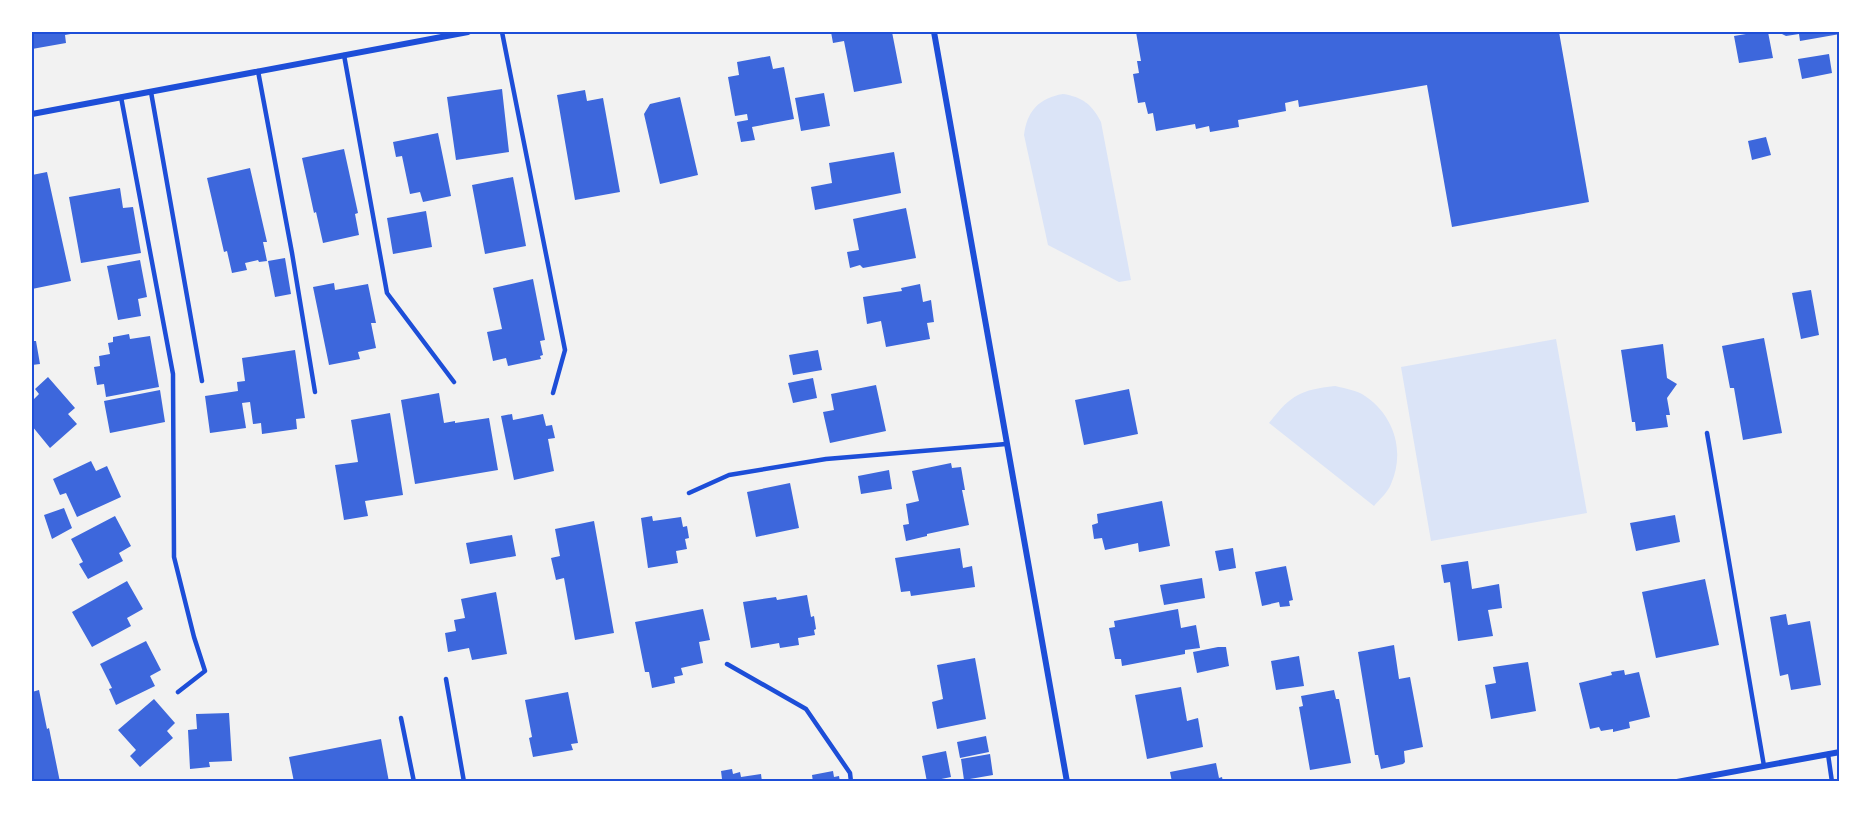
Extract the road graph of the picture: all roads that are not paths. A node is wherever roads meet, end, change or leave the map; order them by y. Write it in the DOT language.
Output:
graph roads {
  1 [pos="468,32"];
  2 [pos="502,32"];
  3 [pos="934,32"];
  4 [pos="344,55"];
  5 [pos="258,71"];
  6 [pos="151,92"];
  7 [pos="121,97"];
  8 [pos="32,114"];
  9 [pos="202,381"];
  10 [pos="454,382"];
  11 [pos="315,392"];
  12 [pos="552,393"];
  13 [pos="1707,433"];
  14 [pos="1006,444"];
  15 [pos="689,493"];
  16 [pos="727,664"];
  17 [pos="446,680"];
  18 [pos="178,692"];
  19 [pos="401,717"];
  20 [pos="1839,752"];
  21 [pos="1828,754"];
  22 [pos="1764,765"];
  23 [pos="414,782"];
  24 [pos="464,782"];
  25 [pos="851,782"];
  26 [pos="1067,782"];
  27 [pos="1677,782"];
  28 [pos="1832,782"];
  1 -- 4 [label="street"];
  2 -- 12 [label="lane"];
  3 -- 14 [label="street"];
  4 -- 5 [label="street"];
  4 -- 10 [label="lane"];
  5 -- 6 [label="street"];
  5 -- 11 [label="lane"];
  6 -- 7 [label="street"];
  6 -- 9 [label="lane"];
  7 -- 8 [label="street"];
  7 -- 18 [label="lane"];
  13 -- 22 [label="lane"];
  14 -- 15 [label="lane"];
  14 -- 26 [label="street"];
  16 -- 25 [label="lane"];
  17 -- 24 [label="lane"];
  19 -- 23 [label="lane"];
  20 -- 21 [label="street"];
  21 -- 22 [label="street"];
  21 -- 28 [label="lane"];
  22 -- 27 [label="street"];
}
